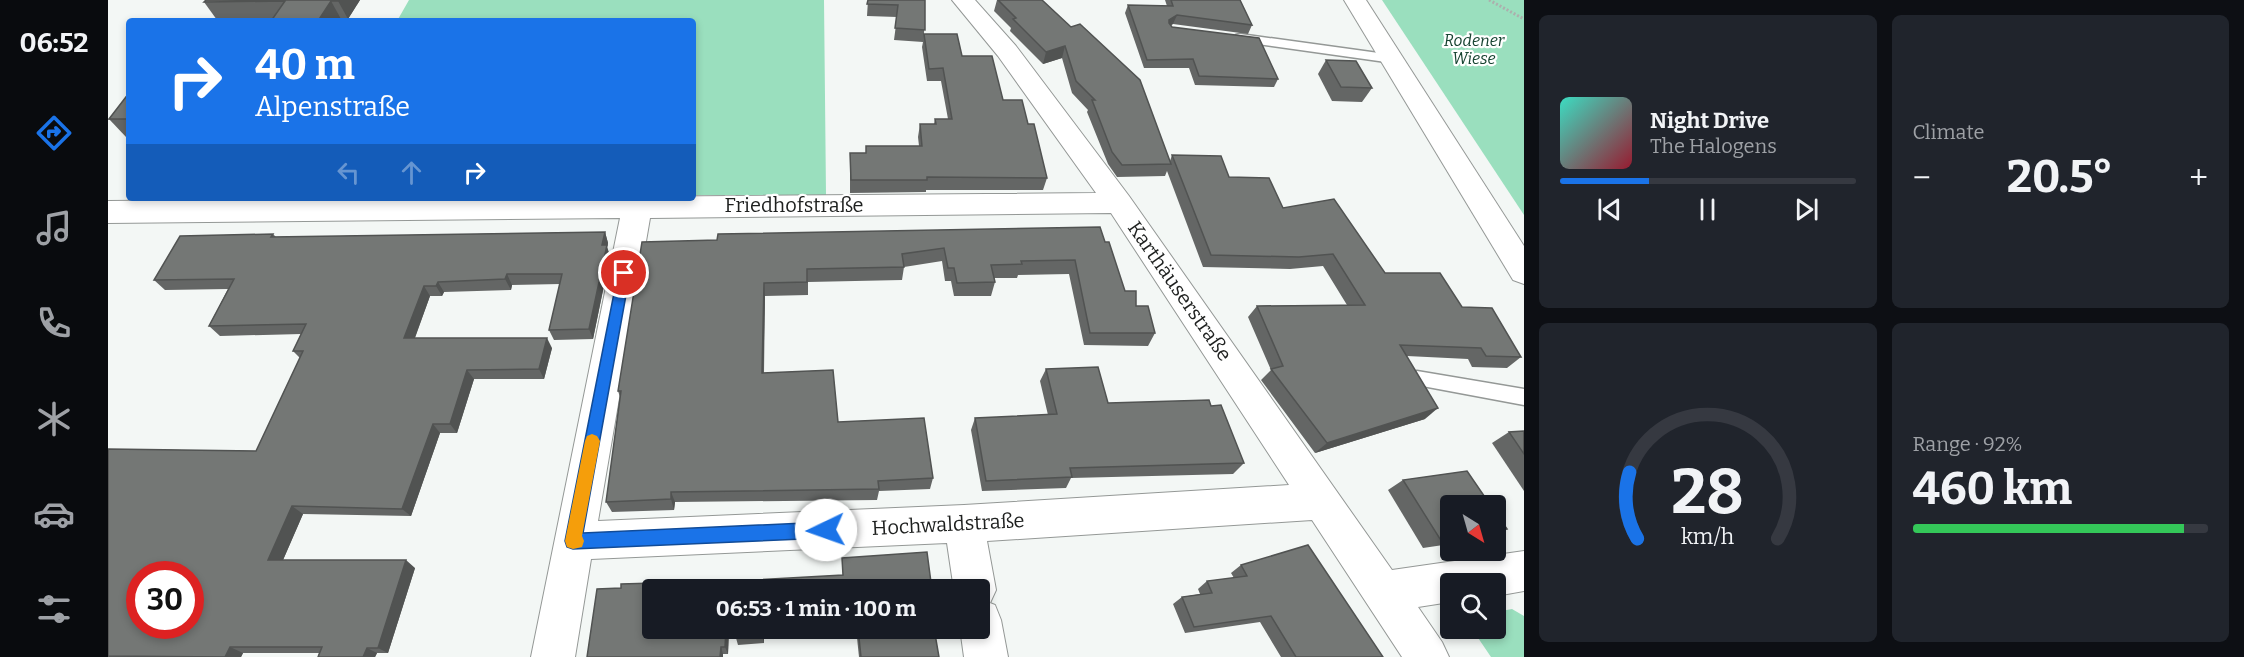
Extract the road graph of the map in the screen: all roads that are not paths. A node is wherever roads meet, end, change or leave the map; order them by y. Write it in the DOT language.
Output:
graph roads {
  1 [pos="963,0"];
  2 [pos="1355,0"];
  3 [pos="1228,36"];
  4 [pos="1392,59"];
  5 [pos="1119,203"];
  6 [pos="637,206"];
  7 [pos="108,212"];
  8 [pos="1524,272"];
  9 [pos="1417,378"];
  10 [pos="1524,397"];
  11 [pos="1323,501"];
  12 [pos="964,524"];
  13 [pos="573,541"];
  14 [pos="1524,571"];
  15 [pos="973,579"];
  16 [pos="1385,592"];
  17 [pos="983,639"];
  18 [pos="553,657"];
  19 [pos="986,657"];
  20 [pos="1427,657"];
  1 -- 5 [label="street, Karthäuserstraße"];
  2 -- 4 [label="street"];
  3 -- 4 [label="lane"];
  4 -- 8 [label="street"];
  5 -- 6 [label="street, Friedhofstraße"];
  5 -- 11 [label="street, Karthäuserstraße"];
  6 -- 7 [label="street, Friedhofstraße"];
  6 -- 13 [label="street"];
  9 -- 10 [label="lane"];
  11 -- 12 [label="street, Hochwaldstraße"];
  11 -- 16 [label="street, Karthäuserstraße"];
  12 -- 13 [label="street, Hochwaldstraße"];
  12 -- 15 [label="street"];
  13 -- 18 [label="street"];
  14 -- 16 [label="street"];
  16 -- 20 [label="street, Karthäuserstraße"];
  17 -- 19 [label="street"];
}
